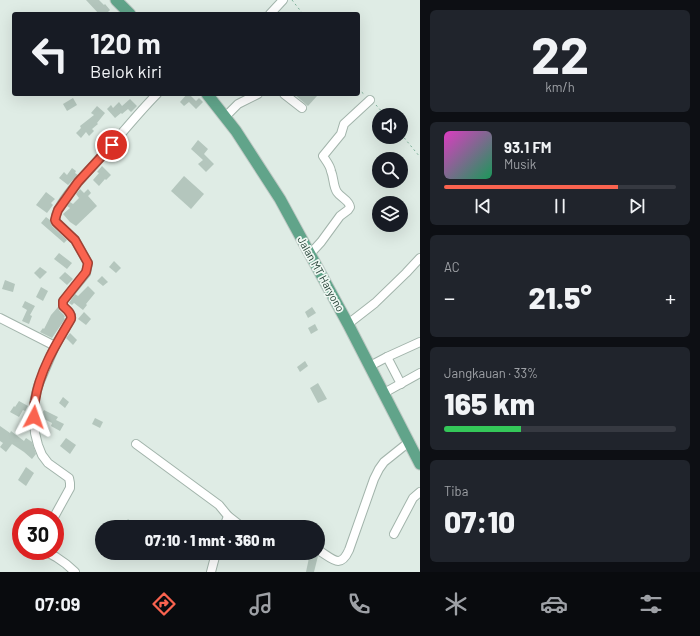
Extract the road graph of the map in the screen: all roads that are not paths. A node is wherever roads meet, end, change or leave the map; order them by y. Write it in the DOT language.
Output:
graph roads {
  1 [pos="116,0"];
  2 [pos="283,0"];
  3 [pos="128,12"];
  4 [pos="272,12"];
  5 [pos="155,96"];
  6 [pos="208,96"];
  7 [pos="254,96"];
  8 [pos="287,96"];
  9 [pos="370,100"];
  10 [pos="302,108"];
  11 [pos="225,117"];
  12 [pos="310,254"];
  13 [pos="420,258"];
  14 [pos="0,318"];
  15 [pos="348,324"];
  16 [pos="420,342"];
  17 [pos="55,346"];
  18 [pos="387,357"];
  19 [pos="370,366"];
  20 [pos="420,373"];
  21 [pos="401,384"];
  22 [pos="384,393"];
  23 [pos="409,442"];
  24 [pos="136,444"];
  25 [pos="420,462"];
  26 [pos="420,492"];
  27 [pos="59,508"];
  28 [pos="228,516"];
  29 [pos="227,520"];
  30 [pos="233,520"];
  31 [pos="394,534"];
  32 [pos="325,554"];
  33 [pos="60,560"];
  34 [pos="214,560"];
  35 [pos="75,572"];
  36 [pos="211,572"];
  1 -- 3 [label="main road"];
  2 -- 4 [label="street"];
  5 -- 17 [label="street"];
  6 -- 11 [label="main road, Jalan MT Haryono"];
  7 -- 11 [label="street"];
  8 -- 10 [label="street"];
  9 -- 12 [label="street"];
  11 -- 12 [label="main road, Jalan MT Haryono"];
  12 -- 15 [label="main road, Jalan MT Haryono"];
  13 -- 15 [label="street"];
  14 -- 17 [label="street"];
  15 -- 19 [label="main road, Jalan MT Haryono"];
  16 -- 18 [label="street"];
  17 -- 27 [label="street"];
  18 -- 19 [label="street"];
  18 -- 21 [label="street"];
  19 -- 22 [label="main road, Jalan MT Haryono"];
  20 -- 21 [label="street"];
  21 -- 22 [label="street"];
  22 -- 23 [label="main road, Jalan MT Haryono"];
  23 -- 25 [label="main road, Jalan MT Haryono"];
  23 -- 32 [label="street"];
  24 -- 28 [label="street"];
  26 -- 31 [label="street"];
  28 -- 29 [label="street"];
  28 -- 30 [label="street"];
  33 -- 35 [label="street"];
  34 -- 36 [label="street"];
}
